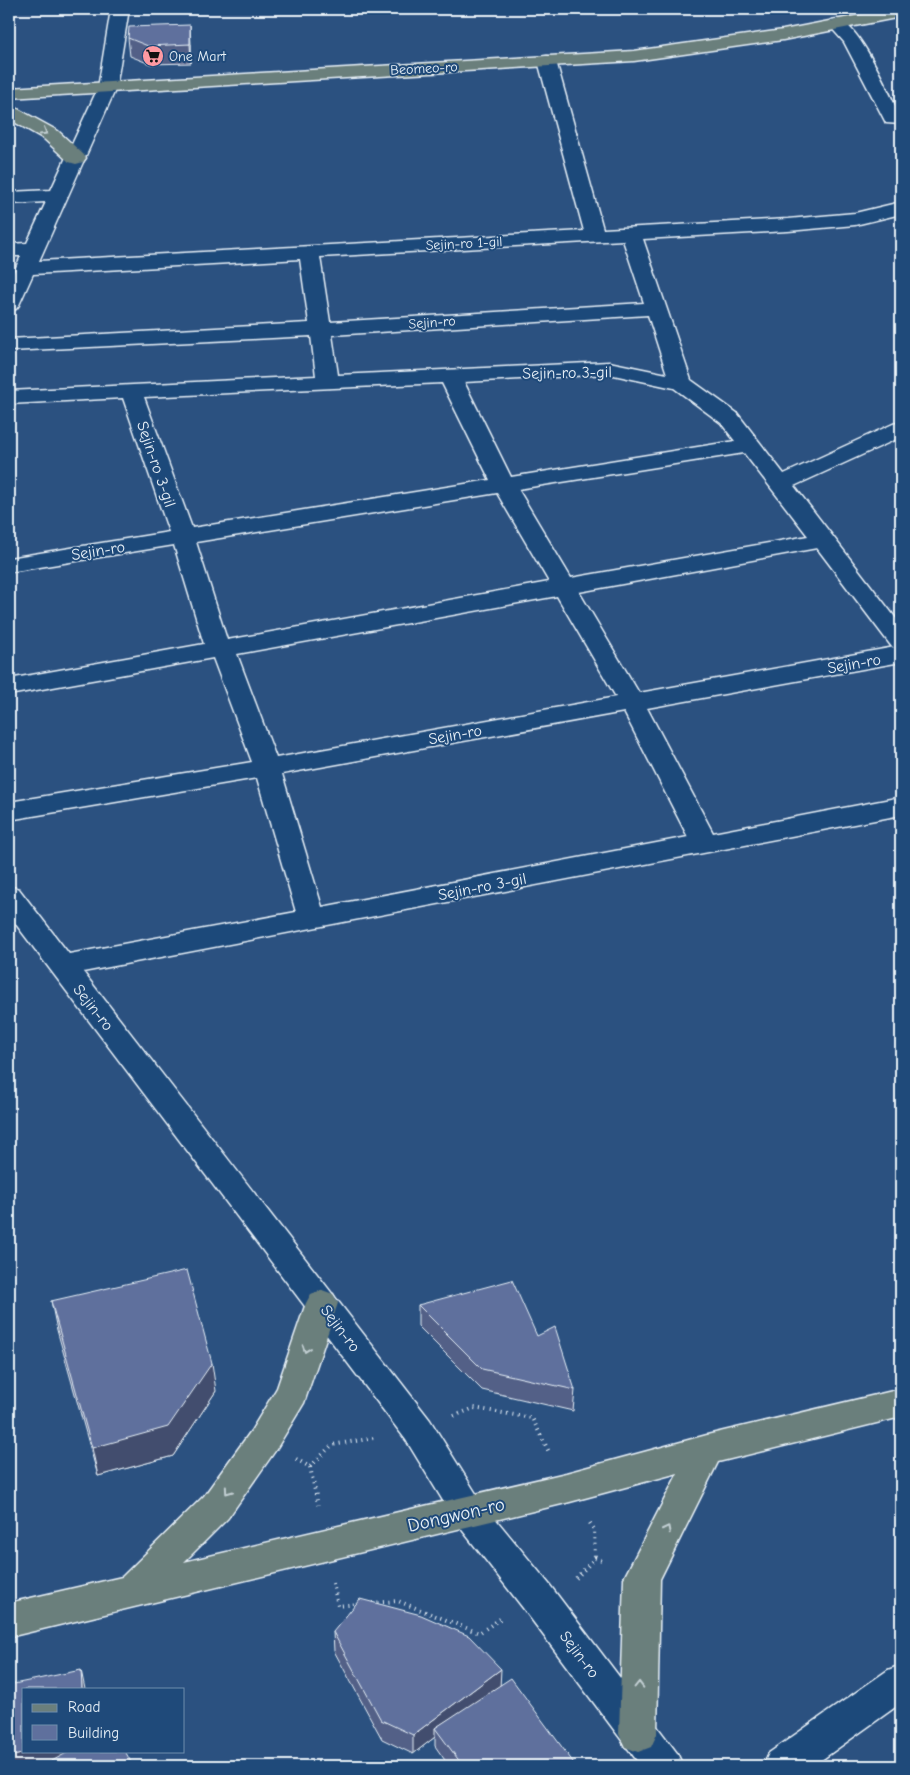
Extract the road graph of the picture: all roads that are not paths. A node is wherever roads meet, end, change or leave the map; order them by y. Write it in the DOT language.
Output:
graph roads {
  1 [pos="120,9"];
  2 [pos="901,12"];
  3 [pos="838,24"];
  4 [pos="547,61"];
  5 [pos="107,88"];
  6 [pos="9,93"];
  7 [pos="9,112"];
  8 [pos="901,118"];
  9 [pos="76,158"];
  10 [pos="58,195"];
  11 [pos="9,198"];
  12 [pos="901,208"];
  13 [pos="631,233"];
  14 [pos="595,235"];
  15 [pos="34,249"];
  16 [pos="9,250"];
  17 [pos="309,252"];
  18 [pos="25,268"];
  19 [pos="9,302"];
  20 [pos="656,308"];
  21 [pos="320,329"];
  22 [pos="9,345"];
  23 [pos="450,376"];
  24 [pos="328,382"];
  25 [pos="681,383"];
  26 [pos="132,391"];
  27 [pos="9,397"];
  28 [pos="901,430"];
  29 [pos="750,445"];
  30 [pos="504,484"];
  31 [pos="780,484"];
  32 [pos="183,537"];
  33 [pos="824,540"];
  34 [pos="9,565"];
  35 [pos="563,587"];
  36 [pos="897,629"];
  37 [pos="218,649"];
  38 [pos="901,654"];
  39 [pos="9,687"];
  40 [pos="632,703"];
  41 [pos="267,768"];
  42 [pos="9,811"];
  43 [pos="897,812"];
  44 [pos="705,844"];
  45 [pos="9,896"];
  46 [pos="312,919"];
  47 [pos="63,966"];
  48 [pos="322,1303"];
  49 [pos="901,1403"];
  50 [pos="707,1450"];
  51 [pos="468,1512"];
  52 [pos="132,1591"];
  53 [pos="9,1620"];
  54 [pos="901,1682"];
  55 [pos="638,1734"];
  56 [pos="664,1766"];
  57 [pos="782,1766"];
  1 -- 5 [label="street"];
  2 -- 3 [label="main road, Beomeo-ro"];
  3 -- 4 [label="main road, Beomeo-ro"];
  3 -- 8 [label="street"];
  4 -- 5 [label="main road, Beomeo-ro"];
  4 -- 14 [label="street"];
  5 -- 6 [label="main road, Beomeo-ro"];
  5 -- 9 [label="street"];
  7 -- 9 [label="main road, one-way"];
  9 -- 10 [label="street"];
  10 -- 11 [label="street"];
  10 -- 15 [label="street"];
  12 -- 13 [label="street, Sejin-ro 1-gil"];
  13 -- 14 [label="street, Sejin-ro 1-gil"];
  13 -- 20 [label="street"];
  14 -- 17 [label="street, Sejin-ro 1-gil"];
  15 -- 16 [label="street"];
  15 -- 18 [label="street"];
  17 -- 18 [label="street, Sejin-ro 1-gil"];
  17 -- 21 [label="street"];
  18 -- 19 [label="street"];
  20 -- 21 [label="street, Sejin-ro"];
  20 -- 25 [label="street"];
  21 -- 22 [label="street, Sejin-ro"];
  21 -- 24 [label="street"];
  23 -- 24 [label="street, Sejin-ro 3-gil"];
  23 -- 25 [label="street, Sejin-ro 3-gil"];
  23 -- 30 [label="street"];
  24 -- 26 [label="street, Sejin-ro 3-gil"];
  25 -- 29 [label="street, Sejin-ro 3-gil"];
  26 -- 27 [label="street, Sejin-ro 3-gil"];
  26 -- 32 [label="street, Sejin-ro 3-gil"];
  28 -- 31 [label="street"];
  29 -- 30 [label="street, Sejin-ro"];
  29 -- 31 [label="street, Sejin-ro 3-gil"];
  30 -- 32 [label="street, Sejin-ro"];
  30 -- 35 [label="street"];
  31 -- 33 [label="street, Sejin-ro 3-gil"];
  32 -- 34 [label="street, Sejin-ro"];
  32 -- 37 [label="street, Sejin-ro 3-gil"];
  33 -- 35 [label="street"];
  33 -- 36 [label="street, Sejin-ro 3-gil"];
  35 -- 37 [label="street"];
  35 -- 40 [label="street"];
  37 -- 39 [label="street"];
  37 -- 41 [label="street, Sejin-ro 3-gil"];
  38 -- 40 [label="street, Sejin-ro"];
  40 -- 41 [label="street, Sejin-ro"];
  40 -- 44 [label="street"];
  41 -- 42 [label="street, Sejin-ro"];
  41 -- 46 [label="street, Sejin-ro 3-gil"];
  43 -- 44 [label="street, Sejin-ro 3-gil"];
  44 -- 46 [label="street, Sejin-ro 3-gil"];
  45 -- 47 [label="street, Sejin-ro"];
  46 -- 47 [label="street, Sejin-ro 3-gil"];
  47 -- 48 [label="street, Sejin-ro"];
  48 -- 51 [label="street, Sejin-ro"];
  48 -- 52 [label="main road, one-way"];
  49 -- 50 [label="main road, Dongwon-ro"];
  50 -- 51 [label="main road, Dongwon-ro"];
  55 -- 50 [label="main road, one-way"];
  51 -- 52 [label="main road, Dongwon-ro"];
  51 -- 55 [label="street, Sejin-ro"];
  52 -- 53 [label="main road, Dongwon-ro"];
  54 -- 57 [label="street"];
  55 -- 56 [label="street, Sejin-ro"];
}
